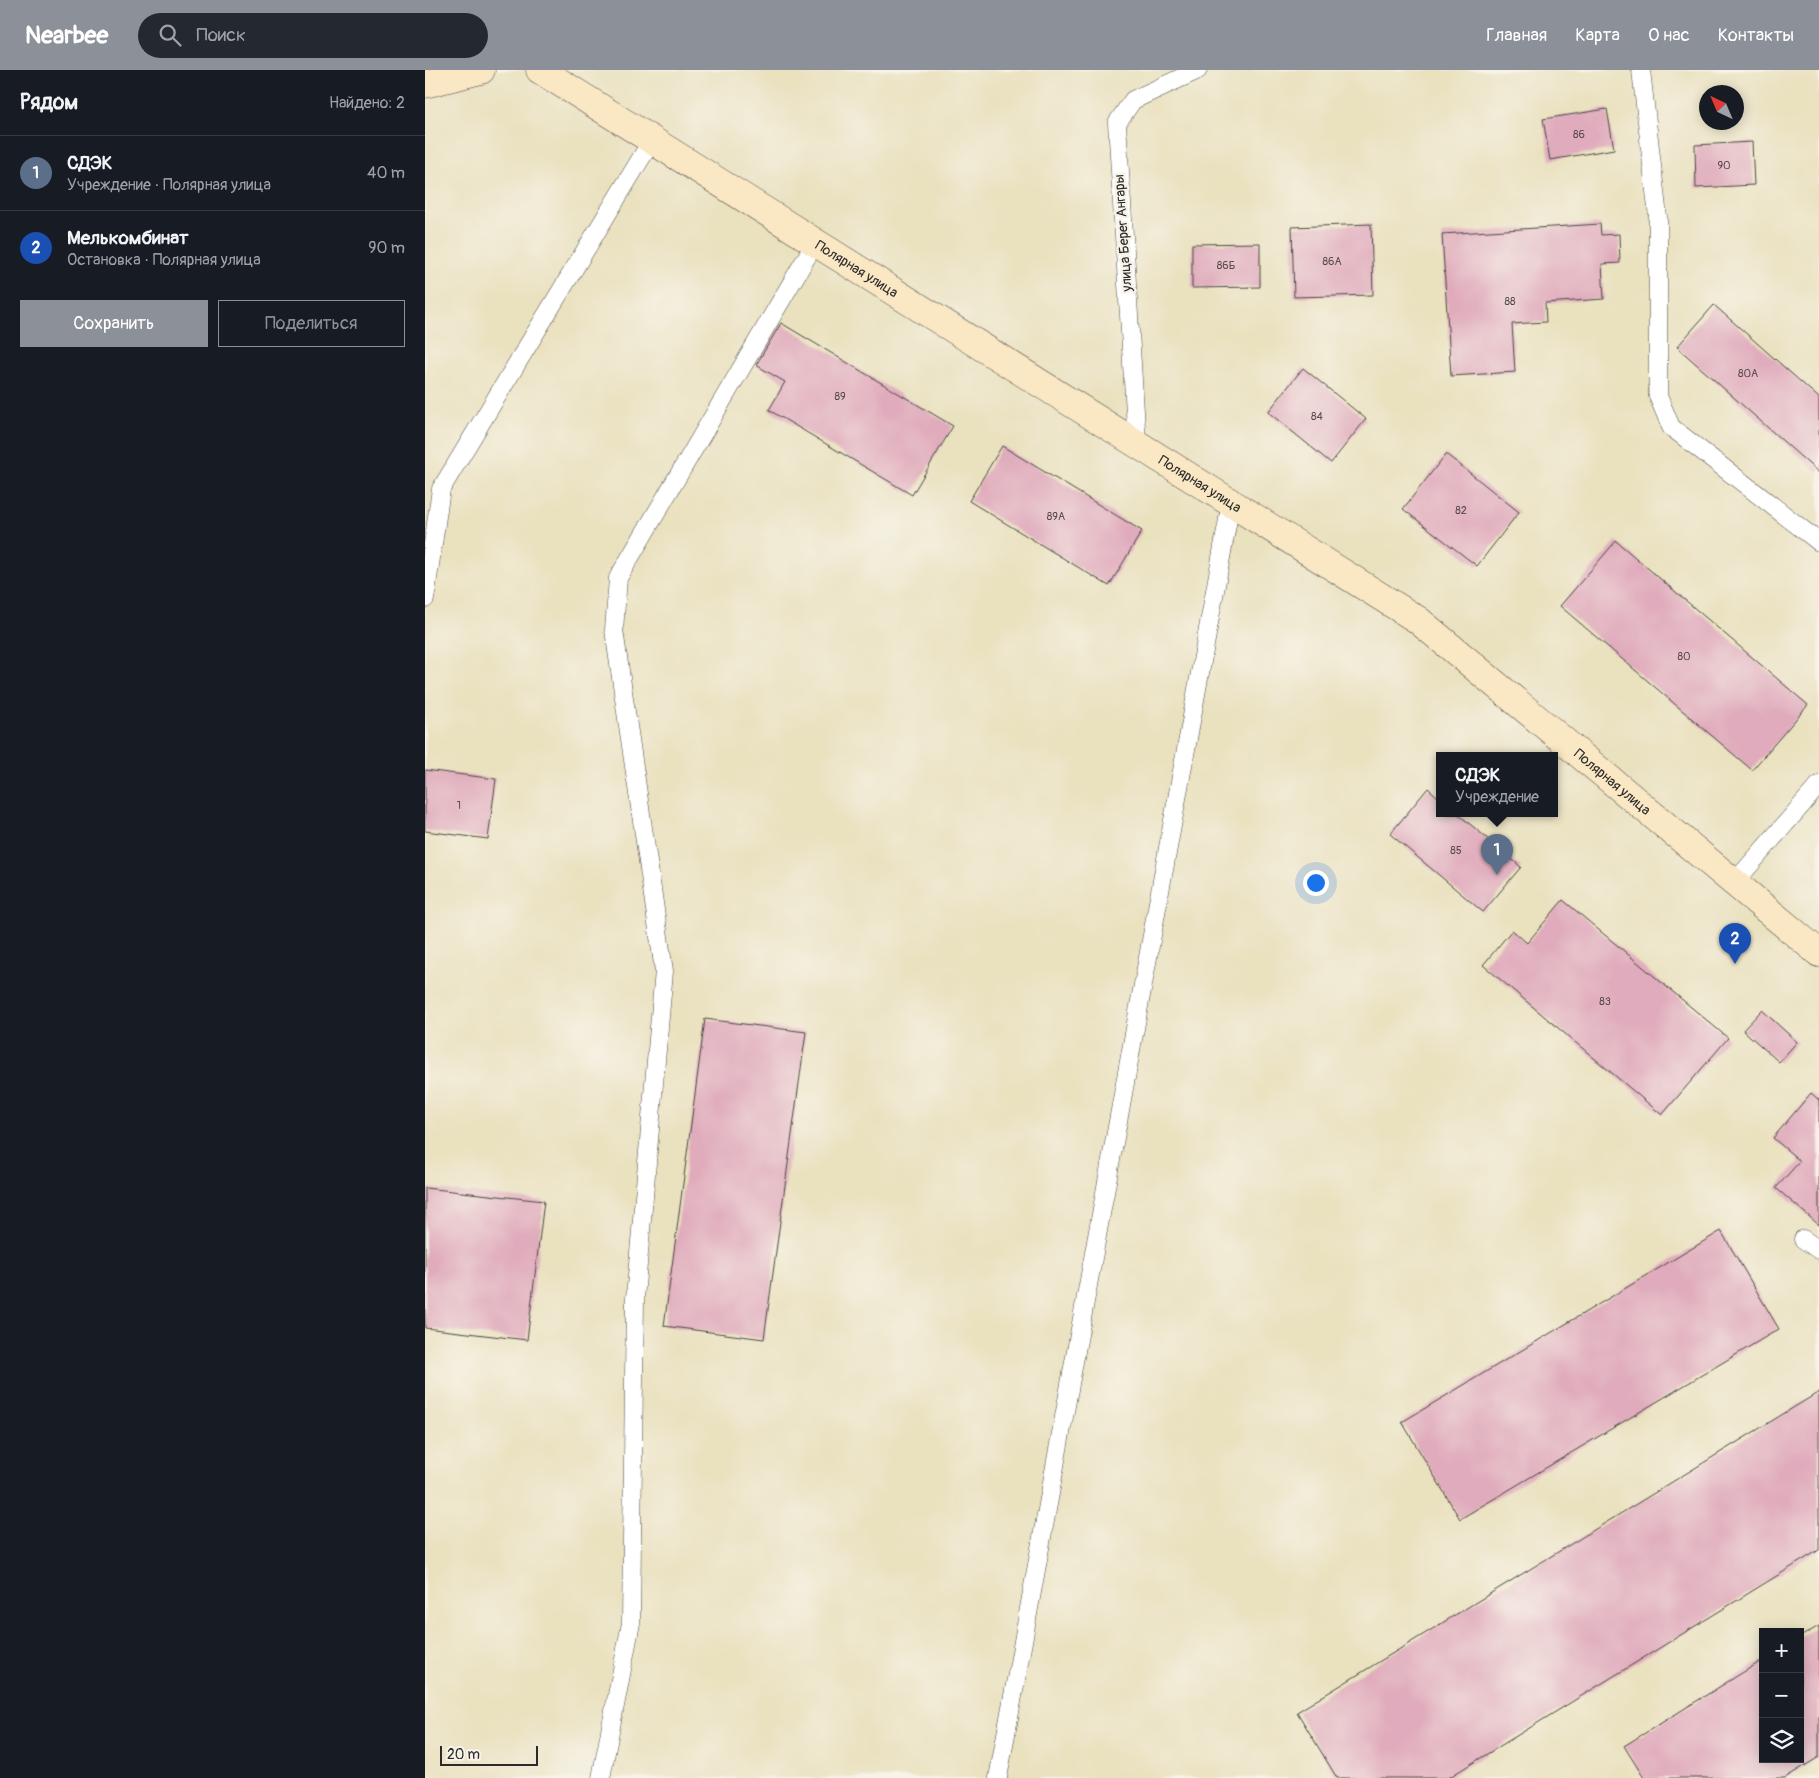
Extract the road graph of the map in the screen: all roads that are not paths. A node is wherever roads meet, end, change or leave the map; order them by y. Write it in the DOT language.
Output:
graph roads {
  1 [pos="481,70"];
  2 [pos="540,70"];
  3 [pos="1199,70"];
  4 [pos="1641,70"];
  5 [pos="425,84"];
  6 [pos="652,140"];
  7 [pos="815,243"];
  8 [pos="1137,444"];
  9 [pos="1231,503"];
  10 [pos="1819,542"];
  11 [pos="425,599"];
  12 [pos="1819,785"];
  13 [pos="1735,882"];
  14 [pos="1819,953"];
  15 [pos="1803,1239"];
  16 [pos="1819,1250"];
  17 [pos="601,1778"];
  18 [pos="998,1778"];
  1 -- 5 [label="main road"];
  2 -- 6 [label="main road, Полярная улица"];
  3 -- 8 [label="lane, улица Берег Ангары"];
  4 -- 10 [label="lane"];
  6 -- 7 [label="main road, Полярная улица"];
  6 -- 11 [label="lane"];
  7 -- 8 [label="main road, Полярная улица"];
  7 -- 17 [label="lane"];
  8 -- 9 [label="main road, Полярная улица"];
  9 -- 13 [label="main road, Полярная улица"];
  9 -- 18 [label="lane"];
  12 -- 13 [label="lane"];
  13 -- 14 [label="main road, Полярная улица"];
  15 -- 16 [label="lane"];
}
